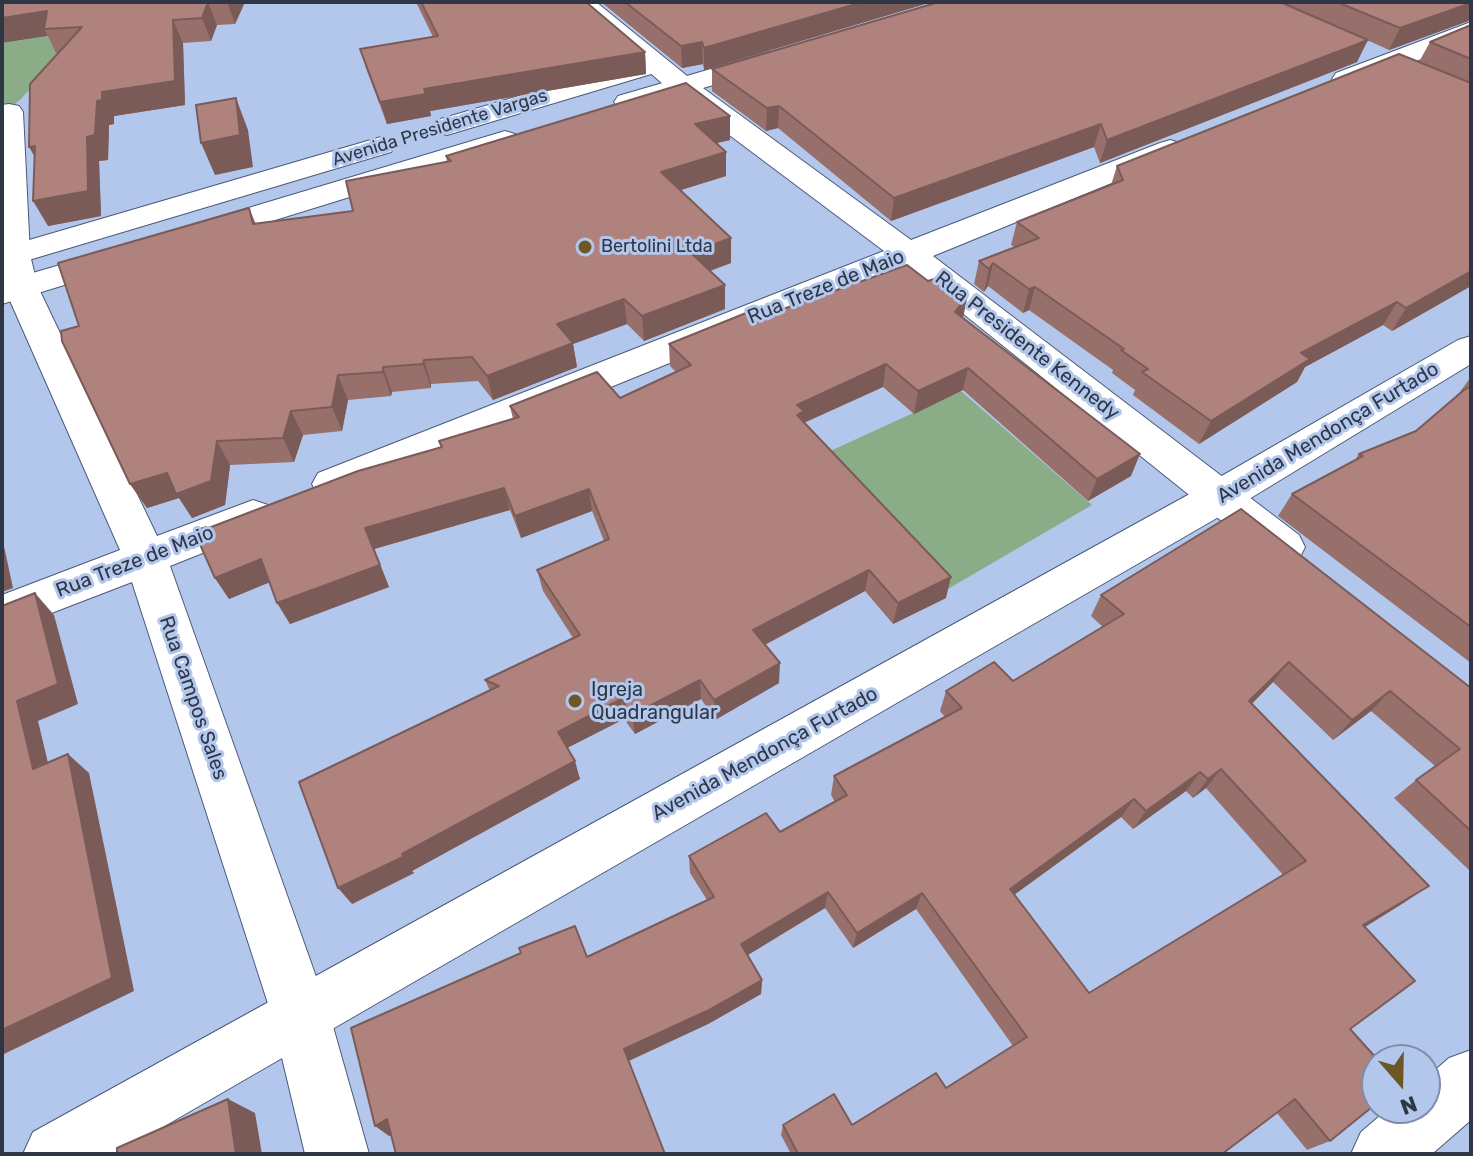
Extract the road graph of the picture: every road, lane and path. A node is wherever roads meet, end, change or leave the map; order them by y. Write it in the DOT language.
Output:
graph roads {
  1 [pos="581,2"];
  2 [pos="1471,30"];
  3 [pos="774,31"];
  4 [pos="803,51"];
  5 [pos="655,65"];
  6 [pos="689,65"];
  7 [pos="1314,91"];
  8 [pos="607,109"];
  9 [pos="9,112"];
  10 [pos="532,132"];
  11 [pos="1198,138"];
  12 [pos="171,241"];
  13 [pos="141,251"];
  14 [pos="909,254"];
  15 [pos="10,273"];
  16 [pos="1471,348"];
  17 [pos="1221,496"];
  18 [pos="146,559"];
  19 [pos="1321,575"];
  20 [pos="2,614"];
  21 [pos="301,1016"];
  22 [pos="1471,1080"];
  23 [pos="55,1154"];
  24 [pos="337,1154"];
  25 [pos="1383,1154"];
  1 -- 5 [label="street"];
  2 -- 7 [label="street"];
  3 -- 6 [label="street, Avenida Presidente Vargas"];
  4 -- 6 [label="street, Avenida Presidente Vargas"];
  5 -- 6 [label="street, Avenida Presidente Vargas"];
  5 -- 15 [label="street, Avenida Presidente Vargas"];
  6 -- 8 [label="street, Avenida Presidente Vargas"];
  6 -- 14 [label="street, Rua Presidente Kennedy"];
  9 -- 15 [label="street"];
  10 -- 12 [label="street, Avenida Presidente Vargas"];
  11 -- 14 [label="street, Rua Treze de Maio"];
  13 -- 15 [label="street"];
  14 -- 17 [label="street, Rua Presidente Kennedy"];
  14 -- 18 [label="street, Rua Treze de Maio"];
  15 -- 18 [label="street, Rua Campos Sales"];
  16 -- 17 [label="street, Avenida Mendonça Furtado"];
  17 -- 19 [label="street, Rua Presidente Kennedy"];
  17 -- 21 [label="street, Avenida Mendonça Furtado"];
  18 -- 20 [label="street, Rua Treze de Maio"];
  18 -- 21 [label="street, Rua Campos Sales"];
  21 -- 23 [label="street, Avenida Mendonça Furtado"];
  21 -- 24 [label="street, Rua Campos Sales"];
  22 -- 25 [label="street"];
}
